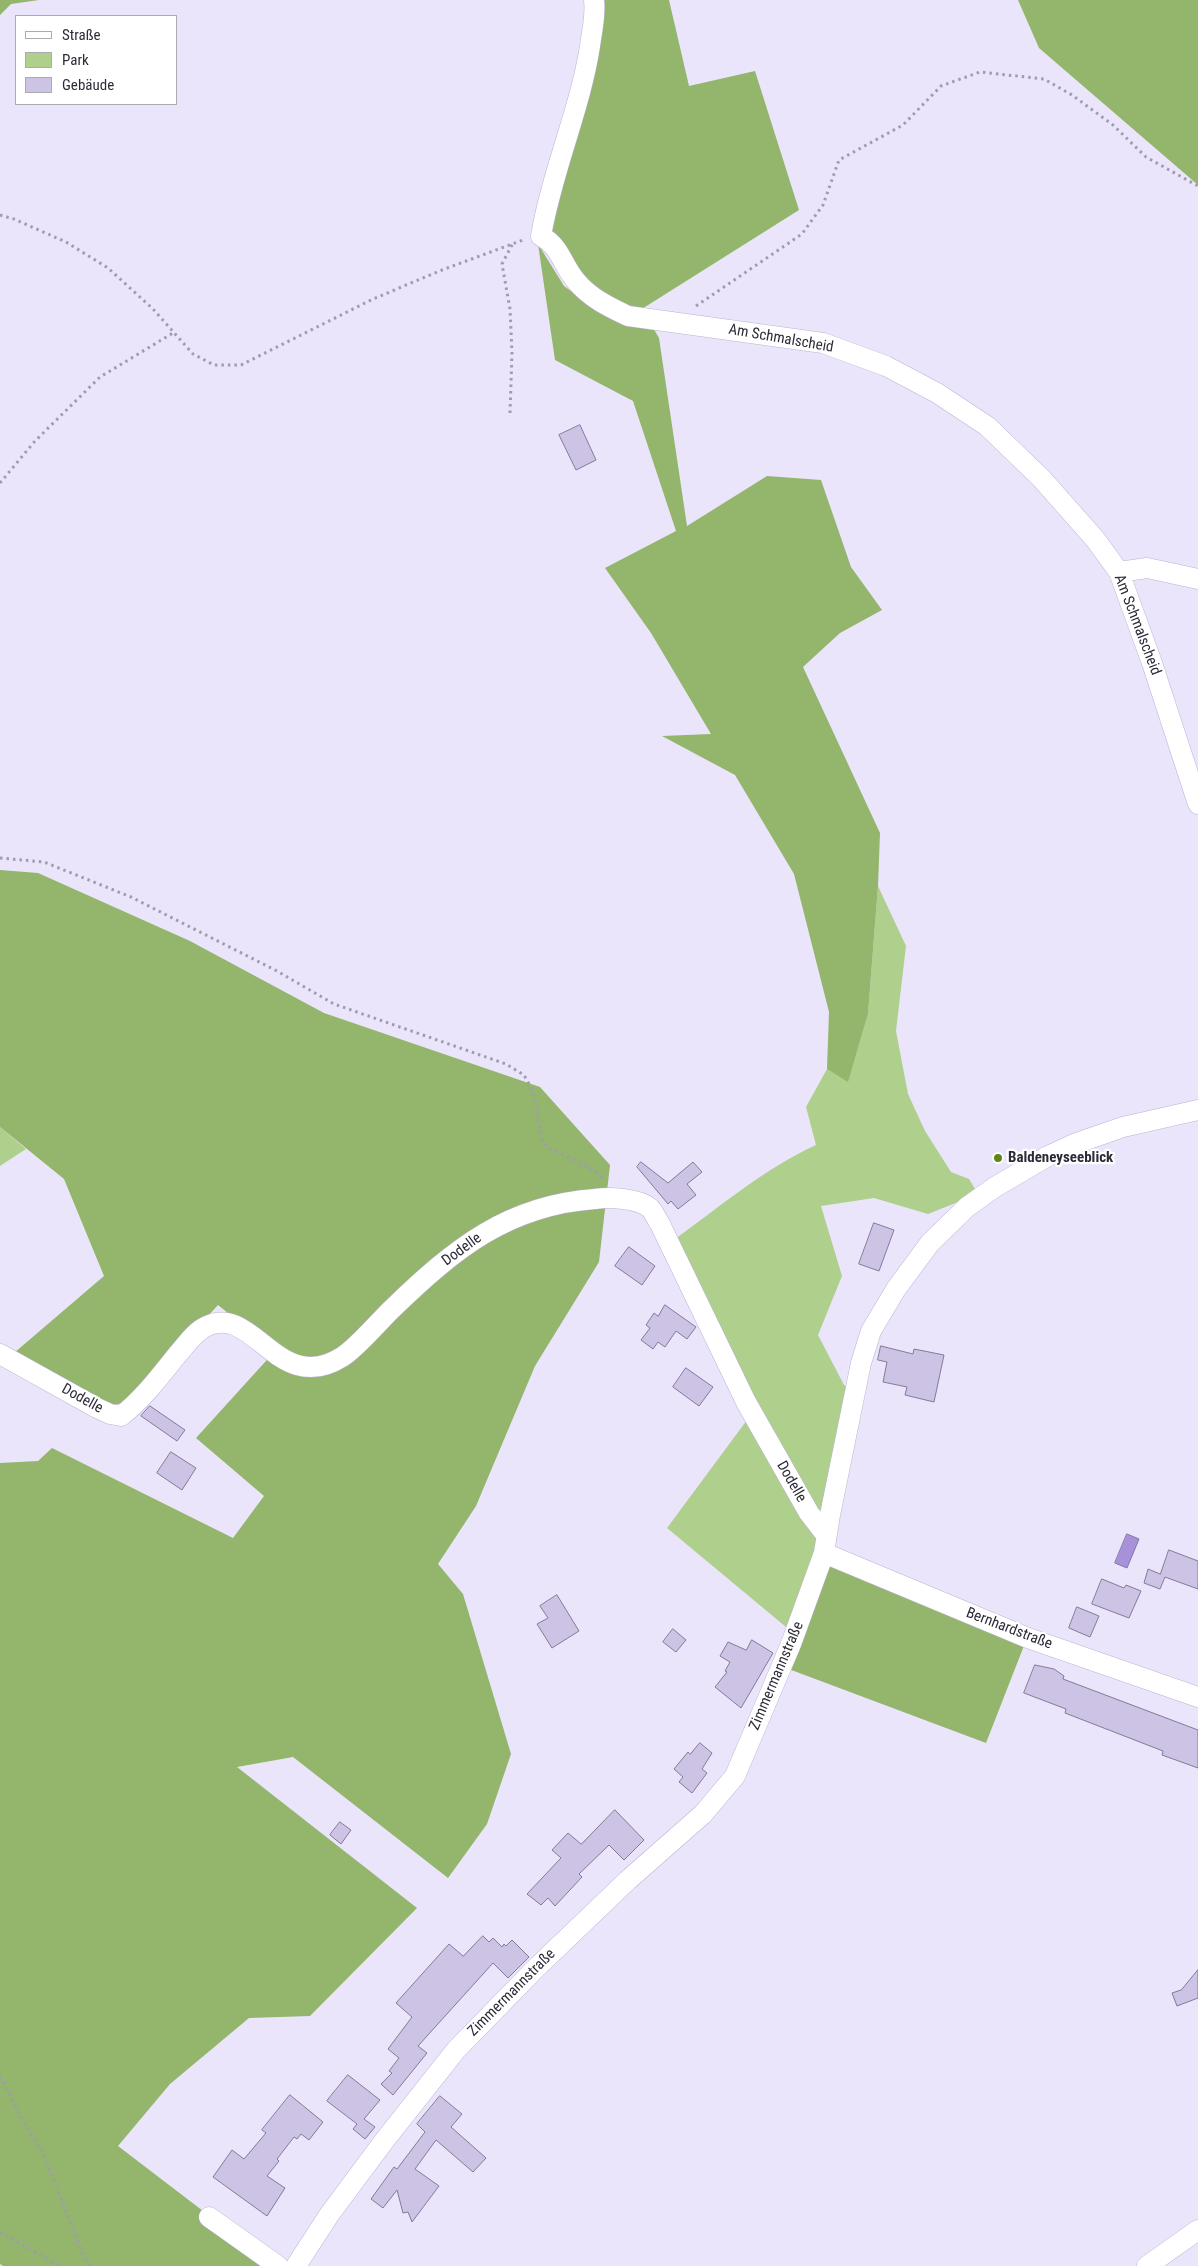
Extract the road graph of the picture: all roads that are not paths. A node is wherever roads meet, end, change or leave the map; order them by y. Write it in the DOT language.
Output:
graph roads {
  1 [pos="594,0"];
  2 [pos="1119,572"];
  3 [pos="1198,579"];
  4 [pos="1198,804"];
  5 [pos="1198,1110"];
  6 [pos="0,1354"];
  7 [pos="825,1544"];
  8 [pos="1198,1697"];
  9 [pos="209,2217"];
  10 [pos="1198,2230"];
  11 [pos="1154,2264"];
  12 [pos="278,2266"];
  13 [pos="296,2266"];
  1 -- 2 [label="street, Am Schmalscheid"];
  2 -- 3 [label="street"];
  2 -- 4 [label="street, Am Schmalscheid"];
  5 -- 7 [label="street, Zimmermannstraße"];
  6 -- 7 [label="street, Dodelle"];
  7 -- 8 [label="street, Bernhardstraße"];
  7 -- 13 [label="street, Zimmermannstraße"];
  9 -- 12 [label="street"];
  10 -- 11 [label="street"];
}
